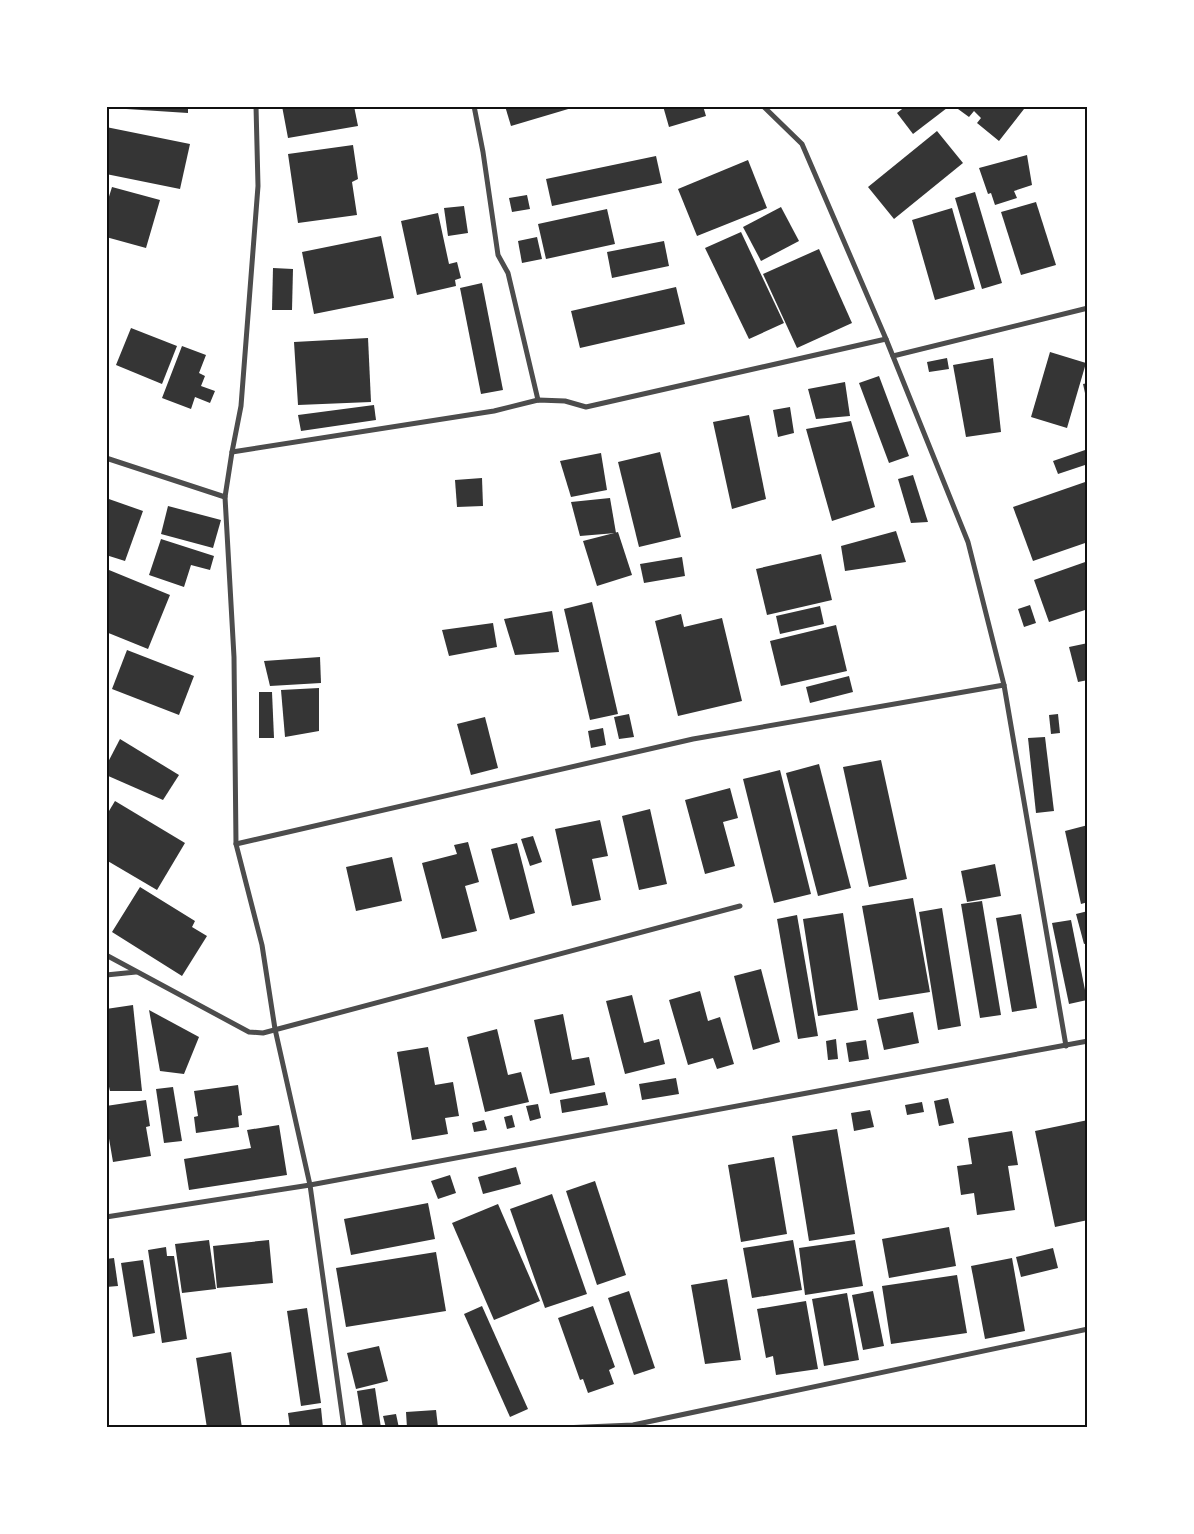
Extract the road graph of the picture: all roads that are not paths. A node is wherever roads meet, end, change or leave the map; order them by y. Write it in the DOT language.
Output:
graph roads {
  1 [pos="256,106"];
  2 [pos="474,106"];
  3 [pos="763,106"];
  4 [pos="1088,308"];
  5 [pos="886,339"];
  6 [pos="893,356"];
  7 [pos="538,400"];
  8 [pos="232,452"];
  9 [pos="106,458"];
  10 [pos="225,497"];
  11 [pos="1004,685"];
  12 [pos="236,844"];
  13 [pos="740,906"];
  14 [pos="106,955"];
  15 [pos="137,972"];
  16 [pos="106,975"];
  17 [pos="275,1029"];
  18 [pos="1088,1040"];
  19 [pos="1066,1046"];
  20 [pos="310,1185"];
  21 [pos="106,1217"];
  22 [pos="1088,1328"];
  23 [pos="633,1426"];
  24 [pos="344,1428"];
  25 [pos="562,1428"];
  1 -- 8 [label="street"];
  2 -- 7 [label="street"];
  3 -- 5 [label="street"];
  4 -- 6 [label="street"];
  5 -- 6 [label="street"];
  5 -- 7 [label="street"];
  6 -- 11 [label="street"];
  7 -- 8 [label="street"];
  8 -- 10 [label="street"];
  9 -- 10 [label="street"];
  10 -- 12 [label="street"];
  11 -- 12 [label="street"];
  11 -- 19 [label="street"];
  12 -- 17 [label="street"];
  13 -- 17 [label="street"];
  14 -- 15 [label="street"];
  15 -- 16 [label="street"];
  15 -- 17 [label="street"];
  17 -- 20 [label="street"];
  18 -- 19 [label="street"];
  19 -- 20 [label="street"];
  20 -- 21 [label="street"];
  20 -- 24 [label="street"];
  22 -- 23 [label="street"];
  23 -- 25 [label="street"];
}
